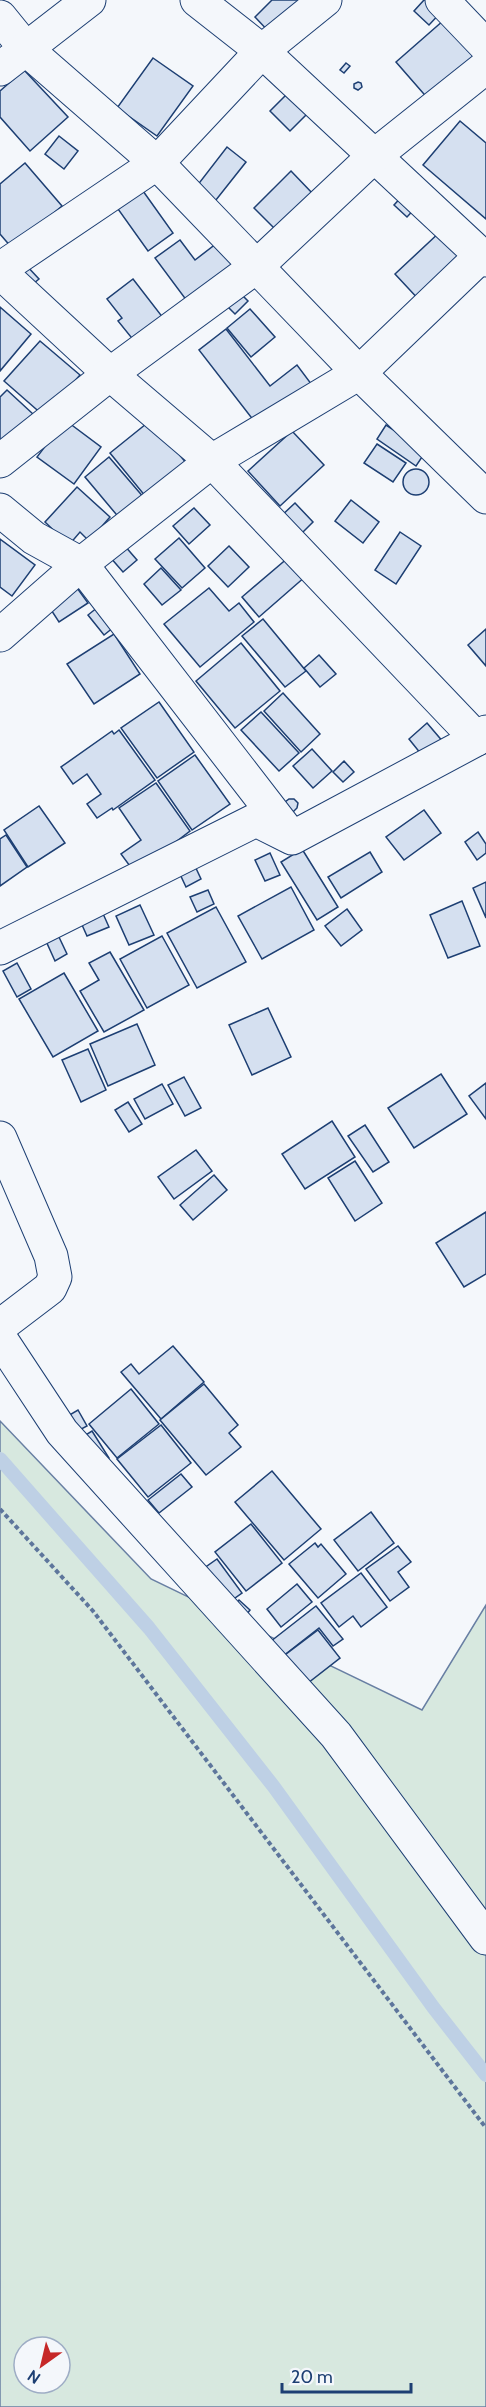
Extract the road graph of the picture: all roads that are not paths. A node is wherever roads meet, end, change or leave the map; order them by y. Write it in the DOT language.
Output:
graph roads {
  1 [pos="89,0"];
  2 [pos="197,0"];
  3 [pos="325,0"];
  4 [pos="442,0"];
  5 [pos="0,16"];
  6 [pos="486,46"];
  7 [pos="26,49"];
  8 [pos="262,51"];
  9 [pos="486,67"];
  10 [pos="0,69"];
  11 [pos="374,157"];
  12 [pos="157,163"];
  13 [pos="484,258"];
  14 [pos="257,266"];
  15 [pos="0,270"];
  16 [pos="359,373"];
  17 [pos="110,375"];
  18 [pos="0,461"];
  19 [pos="212,461"];
  20 [pos="486,497"];
  21 [pos="0,510"];
  22 [pos="81,564"];
  23 [pos="0,635"];
  24 [pos="481,735"];
  25 [pos="292,838"];
  26 [pos="0,948"];
  27 [pos="0,1138"];
  28 [pos="0,1326"];
  29 [pos="0,1338"];
  30 [pos="486,1938"];
  1 -- 7 [label="street"];
  2 -- 8 [label="street"];
  3 -- 8 [label="street"];
  4 -- 6 [label="street"];
  5 -- 7 [label="street"];
  7 -- 10 [label="street"];
  7 -- 12 [label="street"];
  8 -- 11 [label="street"];
  8 -- 12 [label="street"];
  9 -- 11 [label="street"];
  11 -- 13 [label="street"];
  11 -- 14 [label="street"];
  12 -- 14 [label="street"];
  12 -- 15 [label="street"];
  13 -- 16 [label="street"];
  14 -- 16 [label="street"];
  14 -- 17 [label="street"];
  15 -- 17 [label="street"];
  16 -- 19 [label="street"];
  16 -- 20 [label="street"];
  17 -- 18 [label="street"];
  17 -- 19 [label="street"];
  19 -- 22 [label="street"];
  19 -- 24 [label="street"];
  21 -- 22 [label="street"];
  22 -- 23 [label="street"];
  22 -- 25 [label="street"];
  24 -- 25 [label="street"];
  25 -- 26 [label="street"];
  27 -- 28 [label="street"];
  29 -- 30 [label="street"];
}
